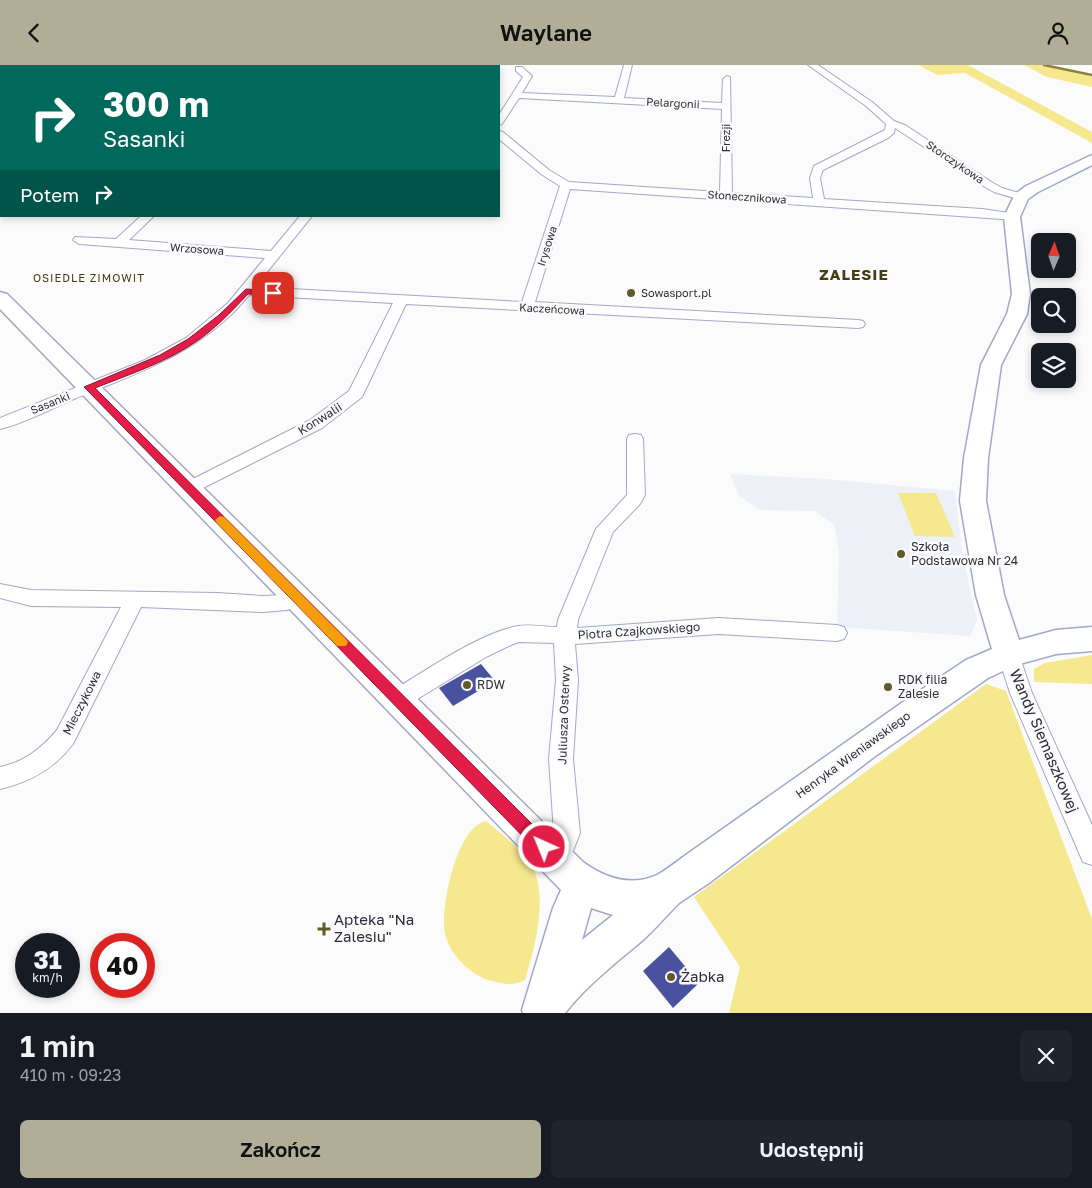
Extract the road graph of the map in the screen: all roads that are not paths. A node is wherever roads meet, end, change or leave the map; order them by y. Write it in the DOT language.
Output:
graph roads {
  1 [pos="628,65"];
  2 [pos="812,65"];
  3 [pos="520,69"];
  4 [pos="727,79"];
  5 [pos="515,95"];
  6 [pos="619,101"];
  7 [pos="726,107"];
  8 [pos="500,120"];
  9 [pos="891,123"];
  10 [pos="500,135"];
  11 [pos="1092,159"];
  12 [pos="566,185"];
  13 [pos="726,196"];
  14 [pos="1021,197"];
  15 [pos="819,202"];
  16 [pos="147,217"];
  17 [pos="305,217"];
  18 [pos="1012,217"];
  19 [pos="79,240"];
  20 [pos="119,243"];
  21 [pos="276,255"];
  22 [pos="246,291"];
  23 [pos="0,298"];
  24 [pos="401,300"];
  25 [pos="527,307"];
  26 [pos="858,324"];
  27 [pos="89,387"];
  28 [pos="0,424"];
  29 [pos="635,439"];
  30 [pos="189,488"];
  31 [pos="0,591"];
  32 [pos="297,598"];
  33 [pos="135,599"];
  34 [pos="838,633"];
  35 [pos="566,635"];
  36 [pos="1092,639"];
  37 [pos="1009,655"];
  38 [pos="398,699"];
  39 [pos="0,778"];
  40 [pos="1092,853"];
  41 [pos="552,856"];
  42 [pos="582,884"];
  43 [pos="666,890"];
  44 [pos="541,1012"];
  1 -- 6 [label="street"];
  2 -- 9 [label="street, Storczykowa"];
  3 -- 5 [label="street"];
  4 -- 7 [label="street, Frezji"];
  5 -- 6 [label="street, Pelargonii"];
  5 -- 8 [label="street"];
  6 -- 7 [label="street, Pelargonii"];
  7 -- 13 [label="street, Frezji"];
  9 -- 14 [label="street, Storczykowa"];
  9 -- 15 [label="street"];
  10 -- 12 [label="street, Słonecznikowa"];
  11 -- 14 [label="street"];
  12 -- 13 [label="street, Słonecznikowa"];
  12 -- 25 [label="street, Irysowa"];
  13 -- 15 [label="street, Słonecznikowa"];
  14 -- 18 [label="street"];
  15 -- 18 [label="street, Słonecznikowa"];
  16 -- 20 [label="street"];
  17 -- 21 [label="street, Sasanki"];
  18 -- 37 [label="street"];
  19 -- 20 [label="street, Wrzosowa"];
  20 -- 21 [label="street, Wrzosowa"];
  21 -- 22 [label="street, Sasanki"];
  22 -- 24 [label="street, Kaczeńcowa"];
  22 -- 27 [label="street, Sasanki"];
  23 -- 27 [label="street"];
  24 -- 25 [label="street, Kaczeńcowa"];
  24 -- 30 [label="street, Konwalii"];
  25 -- 26 [label="street, Kaczeńcowa"];
  27 -- 28 [label="street, Sasanki"];
  27 -- 30 [label="street"];
  29 -- 35 [label="street, Juliusza Osterwy"];
  30 -- 32 [label="street"];
  31 -- 33 [label="street"];
  32 -- 33 [label="street"];
  32 -- 38 [label="street"];
  33 -- 39 [label="street, Mieczykowa"];
  34 -- 35 [label="street, Piotra Czajkowskiego"];
  35 -- 38 [label="street, Piotra Czajkowskiego"];
  35 -- 41 [label="street, Juliusza Osterwy"];
  36 -- 37 [label="street, Henryka Wieniawskiego"];
  37 -- 40 [label="street, Wandy Siemaszkowej"];
  37 -- 43 [label="street, Henryka Wieniawskiego"];
  38 -- 41 [label="street"];
  41 -- 42 [label="street"];
  42 -- 43 [label="street, Henryka Wieniawskiego"];
  42 -- 44 [label="street, Henryka Wieniawskiego"];
  43 -- 44 [label="street, Henryka Wieniawskiego"];
}
